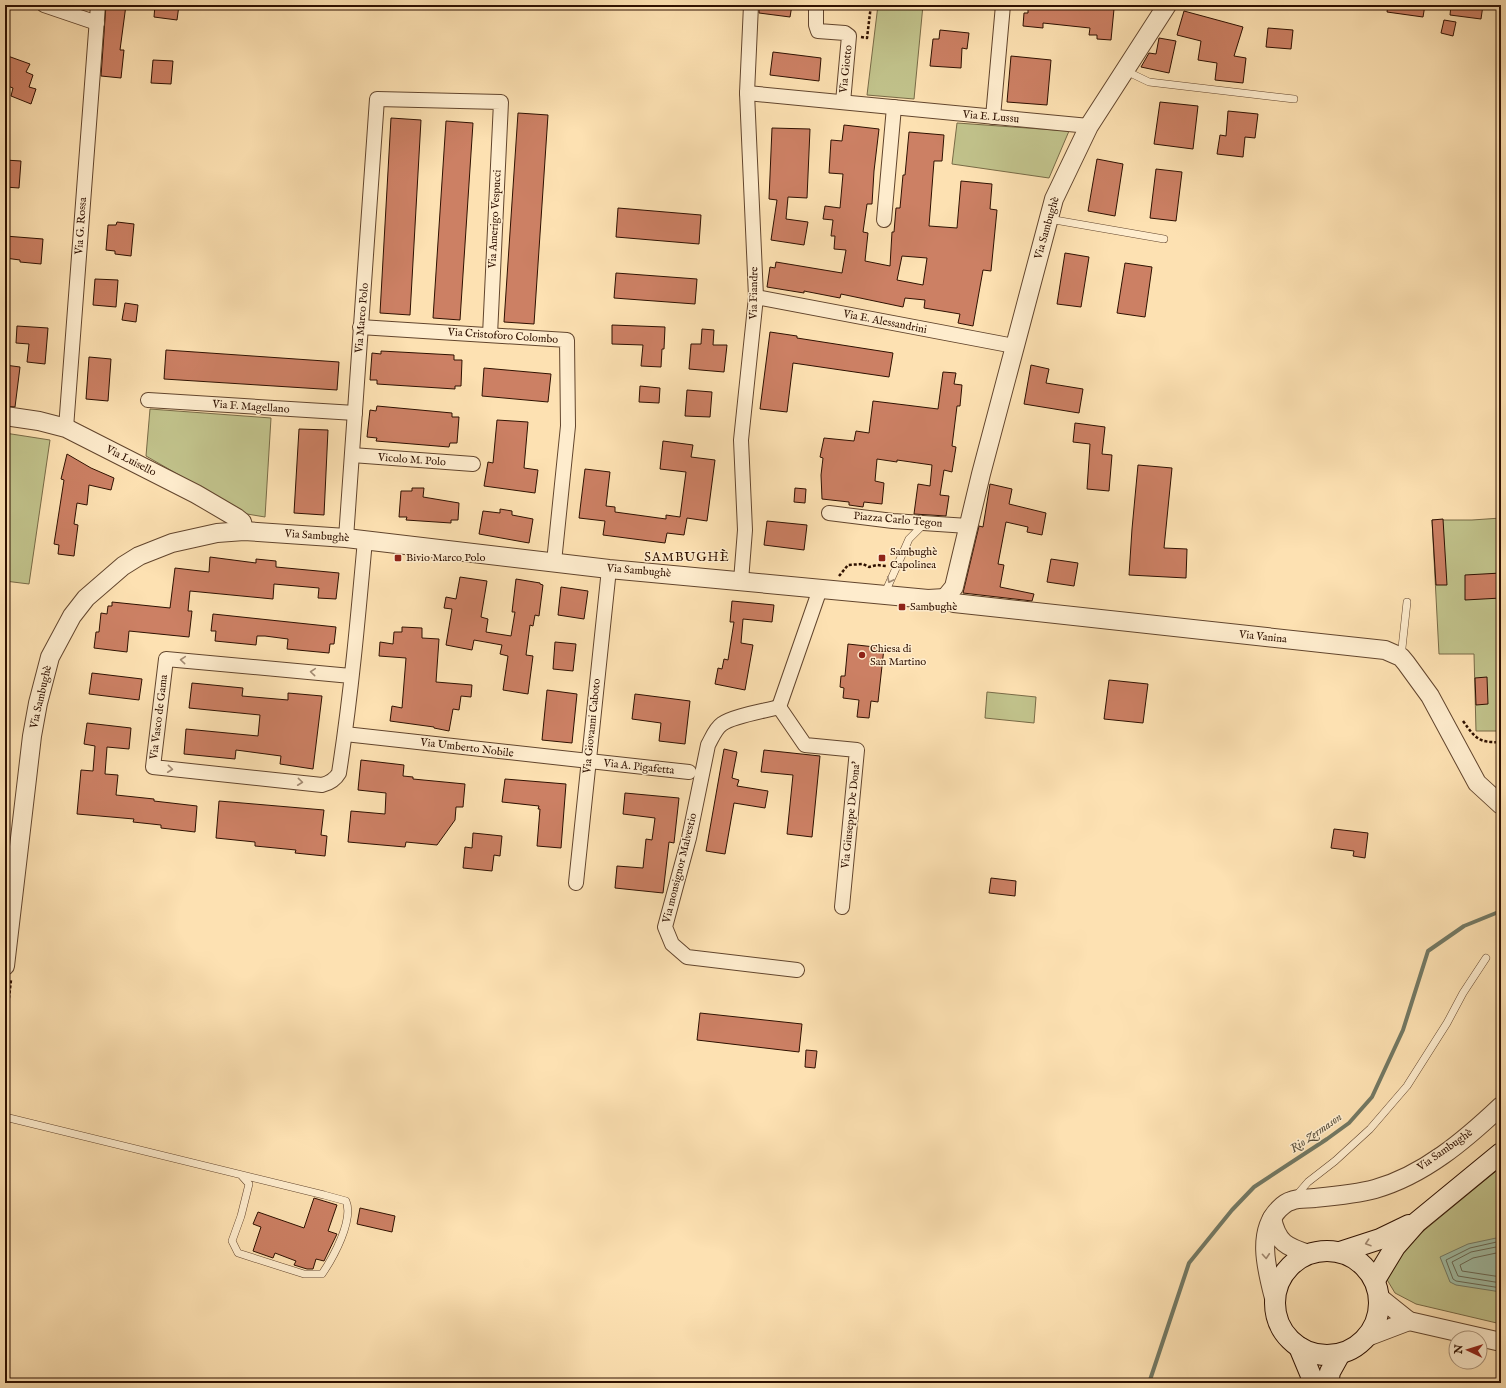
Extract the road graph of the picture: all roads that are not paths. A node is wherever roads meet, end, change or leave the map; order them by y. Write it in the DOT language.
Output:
graph roads {
  1 [pos="44,5"];
  2 [pos="98,5"];
  3 [pos="750,5"];
  4 [pos="816,5"];
  5 [pos="1004,5"];
  6 [pos="1167,5"];
  7 [pos="97,23"];
  8 [pos="1125,71"];
  9 [pos="747,93"];
  10 [pos="1294,99"];
  11 [pos="501,102"];
  12 [pos="842,102"];
  13 [pos="894,107"];
  14 [pos="993,117"];
  15 [pos="1089,126"];
  16 [pos="1048,219"];
  17 [pos="884,220"];
  18 [pos="1164,239"];
  19 [pos="756,297"];
  20 [pos="360,327"];
  21 [pos="490,335"];
  22 [pos="1014,346"];
  23 [pos="148,400"];
  24 [pos="355,413"];
  25 [pos="5,416"];
  26 [pos="66,428"];
  27 [pos="352,455"];
  28 [pos="473,464"];
  29 [pos="829,514"];
  30 [pos="925,523"];
  31 [pos="968,526"];
  32 [pos="244,531"];
  33 [pos="346,538"];
  34 [pos="365,540"];
  35 [pos="554,562"];
  36 [pos="609,569"];
  37 [pos="741,581"];
  38 [pos="823,589"];
  39 [pos="884,595"];
  40 [pos="945,598"];
  41 [pos="1407,602"];
  42 [pos="1401,657"];
  43 [pos="351,676"];
  44 [pos="779,708"];
  45 [pos="346,734"];
  46 [pos="588,762"];
  47 [pos="689,772"];
  48 [pos="1501,805"];
  49 [pos="576,883"];
  50 [pos="842,907"];
  51 [pos="1486,958"];
  52 [pos="5,966"];
  53 [pos="797,970"];
  54 [pos="1501,1106"];
  55 [pos="5,1117"];
  56 [pos="1501,1153"];
  57 [pos="241,1175"];
  58 [pos="1292,1201"];
  59 [pos="1272,1218"];
  60 [pos="1417,1222"];
  61 [pos="1340,1252"];
  62 [pos="1309,1254"];
  63 [pos="1377,1289"];
  64 [pos="1275,1302"];
  65 [pos="1409,1321"];
  66 [pos="1367,1337"];
  67 [pos="1501,1342"];
  68 [pos="1299,1347"];
  69 [pos="1340,1354"];
  70 [pos="1314,1383"];
  71 [pos="1328,1383"];
  1 -- 7 [label="street"];
  2 -- 7 [label="street, Via G. Rossa"];
  3 -- 9 [label="street, Via Fiandre"];
  4 -- 12 [label="street, Via Giotto"];
  5 -- 14 [label="street"];
  6 -- 8 [label="street, Via Sambughè"];
  7 -- 26 [label="street, Via G. Rossa"];
  8 -- 10 [label="lane"];
  8 -- 15 [label="street, Via Sambughè"];
  9 -- 12 [label="street, Via E. Lussu"];
  9 -- 19 [label="street, Via Fiandre"];
  11 -- 20 [label="street, Via Marco Polo"];
  11 -- 21 [label="street, Via Amerigo Vespucci"];
  12 -- 13 [label="street, Via E. Lussu"];
  13 -- 14 [label="street, Via E. Lussu"];
  13 -- 17 [label="street"];
  14 -- 15 [label="street, Via E. Lussu"];
  15 -- 16 [label="street, Via Sambughè"];
  16 -- 18 [label="lane"];
  16 -- 22 [label="street, Via Sambughè"];
  19 -- 22 [label="street, Via E. Alessandrini"];
  19 -- 37 [label="street, Via Fiandre"];
  20 -- 21 [label="street, Via Cristoforo Colombo"];
  20 -- 24 [label="street, Via Marco Polo"];
  21 -- 35 [label="street, Via Cristoforo Colombo"];
  22 -- 31 [label="street, Via Sambughè"];
  23 -- 24 [label="street, Via F. Magellano"];
  24 -- 27 [label="street, Via Marco Polo"];
  25 -- 26 [label="street, Via Luisello"];
  26 -- 32 [label="street, Via Luisello"];
  27 -- 28 [label="street, Vicolo M. Polo"];
  27 -- 33 [label="street, Via Marco Polo"];
  29 -- 30 [label="street, Piazza Carlo Tegon"];
  30 -- 31 [label="street, Piazza Carlo Tegon"];
  30 -- 39 [label="lane, one-way"];
  31 -- 40 [label="street"];
  32 -- 33 [label="street, Via Sambughè"];
  32 -- 52 [label="street, Via Sambughè"];
  33 -- 34 [label="street, Via Sambughè"];
  34 -- 35 [label="street, Via Sambughè"];
  34 -- 43 [label="street, Via Vasco de Gama"];
  35 -- 36 [label="street, Via Sambughè"];
  36 -- 37 [label="street, Via Sambughè"];
  36 -- 46 [label="street, Via Giovanni Caboto"];
  37 -- 38 [label="street, Via Sambughè"];
  38 -- 39 [label="street, Via Sambughè"];
  38 -- 44 [label="street"];
  39 -- 40 [label="street, Via Sambughè"];
  40 -- 42 [label="street, Via Vanina"];
  41 -- 42 [label="lane"];
  42 -- 48 [label="street"];
  43 -- 45 [label="street, Via Vasco de Gama"];
  43 -- 45 [label="street, Via Vasco de Gama, one-way"];
  44 -- 50 [label="street, Via Giuseppe De Dona'"];
  44 -- 53 [label="street, Via monsignor Malvestio"];
  45 -- 46 [label="street, Via Umberto Nobile"];
  46 -- 47 [label="street, Via A. Pigafetta"];
  46 -- 49 [label="street, Via Giovanni Caboto"];
  51 -- 58 [label="lane"];
  54 -- 58 [label="street, Via Sambughè"];
  55 -- 57 [label="lane"];
  56 -- 60 [label="main road"];
  57 -- 57 [label="lane"];
  58 -- 59 [label="street, Via Sambughè"];
  59 -- 62 [label="street"];
  59 -- 64 [label="street, one-way"];
  60 -- 61 [label="main road, one-way"];
  60 -- 63 [label="main road"];
  61 -- 62 [label="main road"];
  61 -- 63 [label="main road"];
  62 -- 64 [label="main road"];
  63 -- 65 [label="street"];
  63 -- 66 [label="main road"];
  64 -- 68 [label="main road"];
  65 -- 66 [label="street"];
  65 -- 67 [label="street"];
  66 -- 69 [label="main road"];
  68 -- 69 [label="main road"];
  68 -- 70 [label="main road"];
  69 -- 71 [label="main road"];
}
